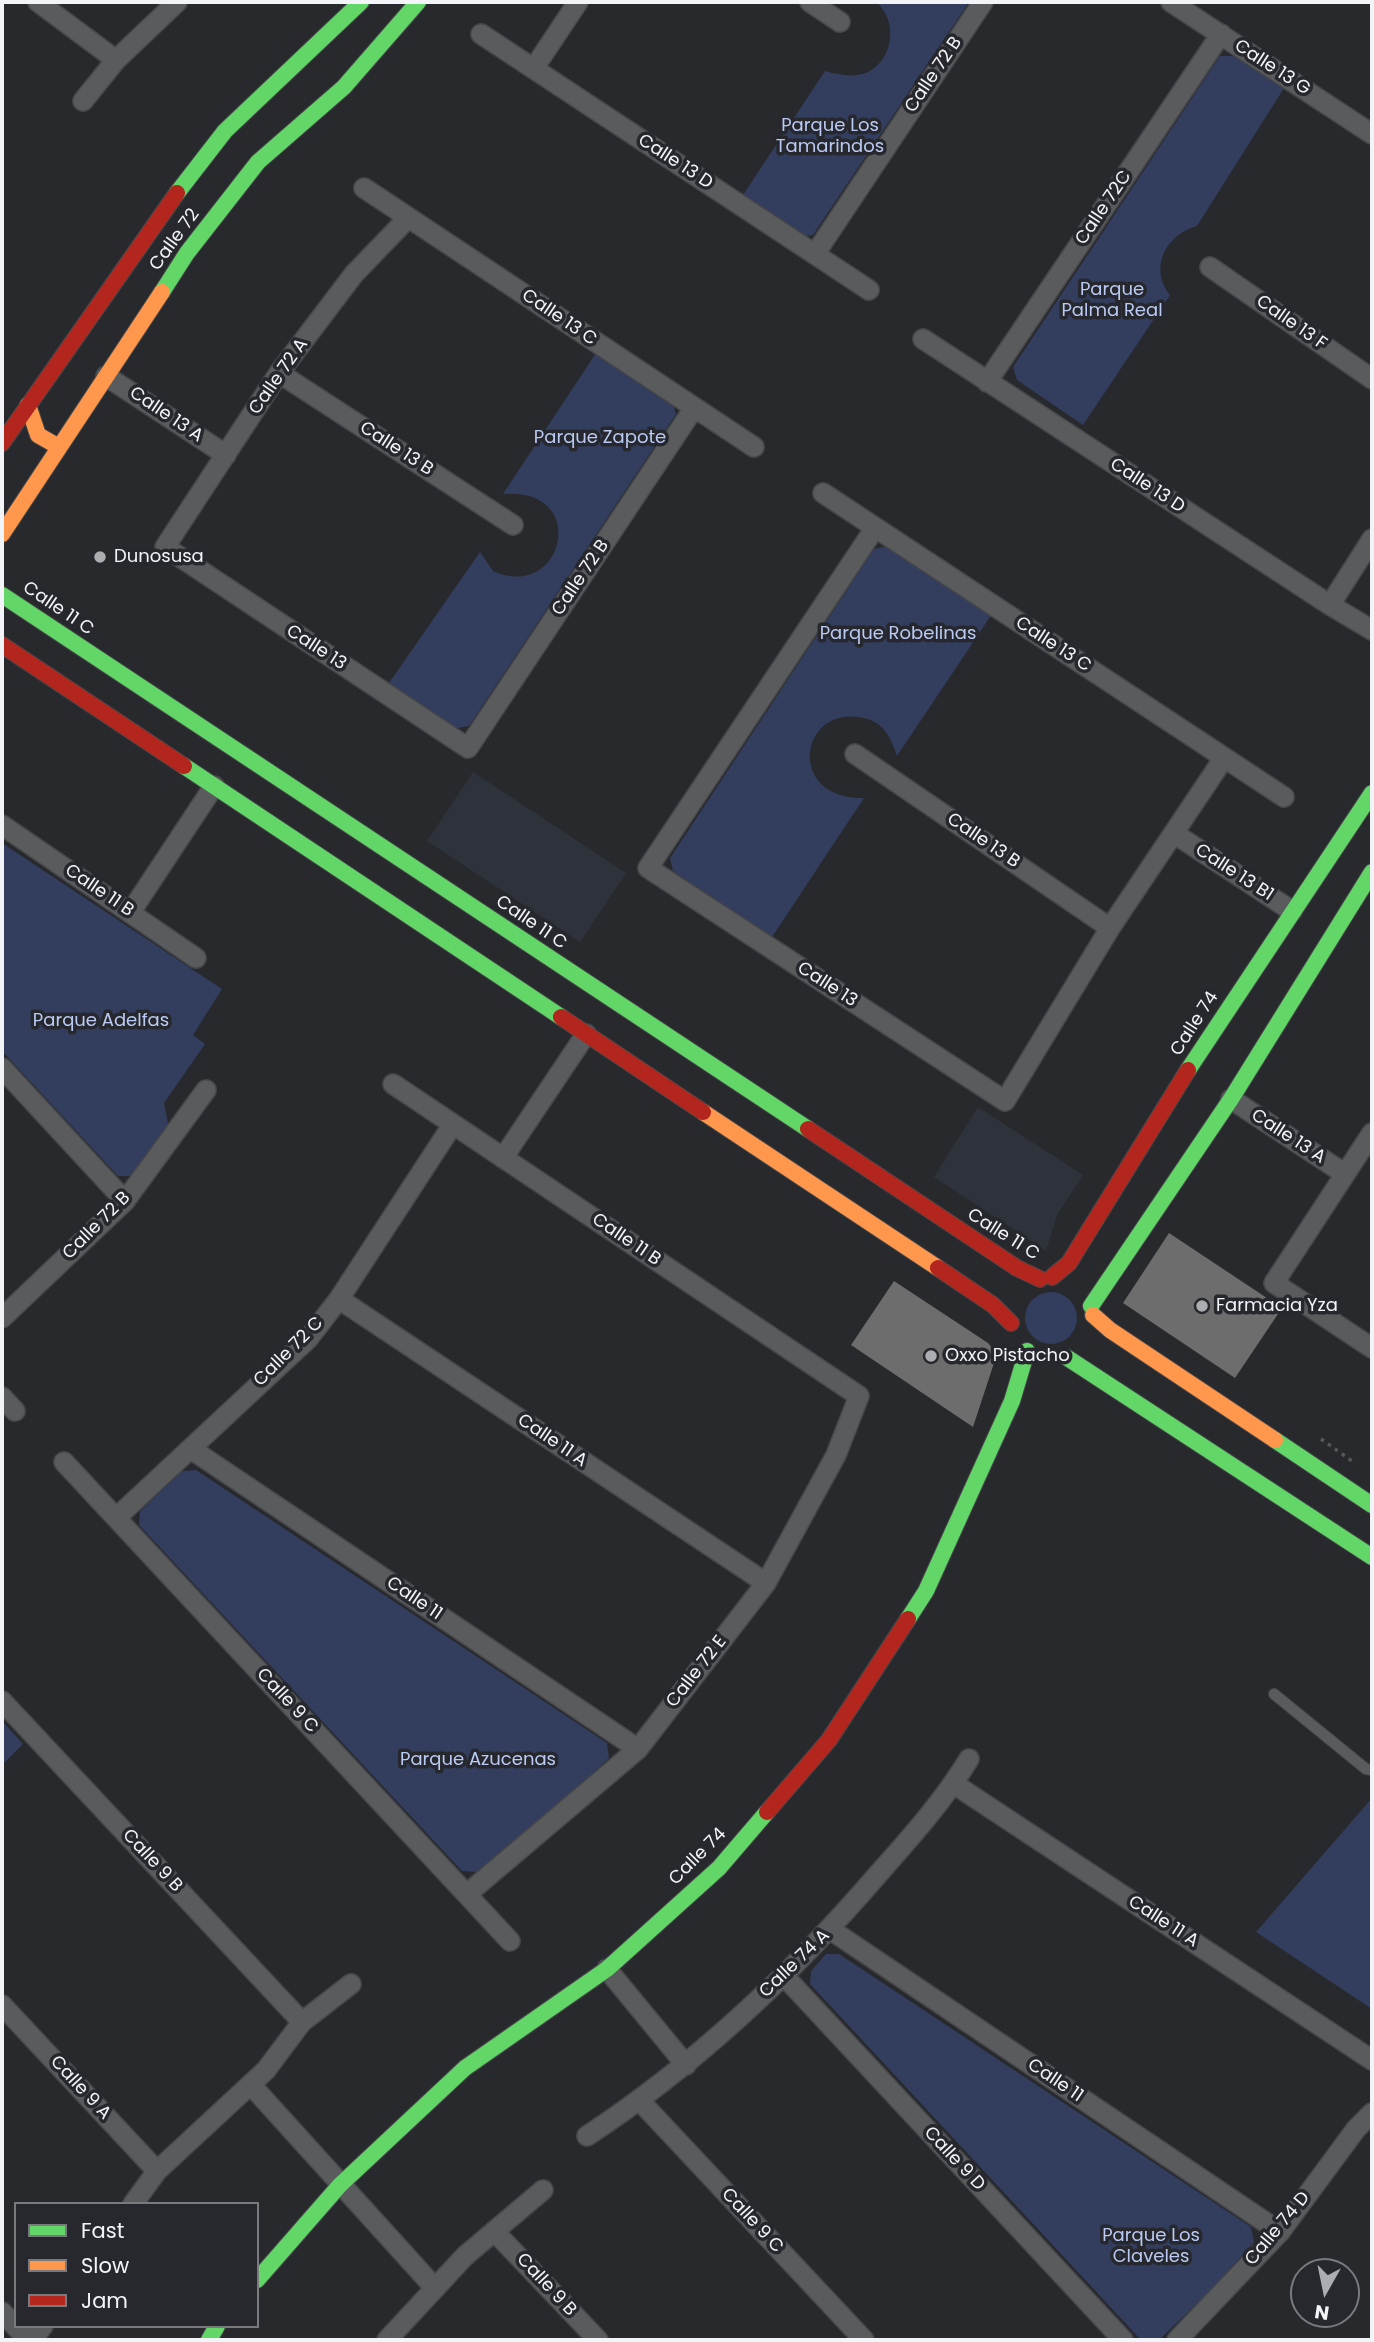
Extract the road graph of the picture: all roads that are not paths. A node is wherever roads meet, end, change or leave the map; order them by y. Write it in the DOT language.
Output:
graph roads {
  1 [pos="38,2"];
  2 [pos="177,2"];
  3 [pos="361,2"];
  4 [pos="578,2"];
  5 [pos="810,2"];
  6 [pos="983,2"];
  7 [pos="1171,2"];
  8 [pos="412,4"];
  9 [pos="841,23"];
  10 [pos="481,34"];
  11 [pos="1221,34"];
  12 [pos="116,60"];
  13 [pos="534,68"];
  14 [pos="83,101"];
  15 [pos="1372,134"];
  16 [pos="364,188"];
  17 [pos="408,218"];
  18 [pos="815,254"];
  19 [pos="1210,267"];
  20 [pos="869,290"];
  21 [pos="923,339"];
  22 [pos="279,373"];
  23 [pos="106,376"];
  24 [pos="1372,379"];
  25 [pos="987,382"];
  26 [pos="28,405"];
  27 [pos="694,408"];
  28 [pos="2,443"];
  29 [pos="59,447"];
  30 [pos="754,447"];
  31 [pos="226,455"];
  32 [pos="823,493"];
  33 [pos="513,525"];
  34 [pos="875,528"];
  35 [pos="2,534"];
  36 [pos="1372,539"];
  37 [pos="164,547"];
  38 [pos="2,595"];
  39 [pos="1330,605"];
  40 [pos="1372,629"];
  41 [pos="2,645"];
  42 [pos="47,651"];
  43 [pos="468,748"];
  44 [pos="855,754"];
  45 [pos="1224,758"];
  46 [pos="214,786"];
  47 [pos="1284,797"];
  48 [pos="1370,802"];
  49 [pos="2,825"];
  50 [pos="1175,834"];
  51 [pos="1372,872"];
  52 [pos="451,893"];
  53 [pos="1292,911"];
  54 [pos="130,913"];
  55 [pos="485,916"];
  56 [pos="1110,928"];
  57 [pos="428,929"];
  58 [pos="524,941"];
  59 [pos="462,951"];
  60 [pos="196,958"];
  61 [pos="501,977"];
  62 [pos="586,1034"];
  63 [pos="2,1068"];
  64 [pos="393,1084"];
  65 [pos="206,1090"];
  66 [pos="1231,1099"];
  67 [pos="453,1124"];
  68 [pos="1372,1133"];
  69 [pos="503,1158"];
  70 [pos="1345,1174"];
  71 [pos="125,1201"];
  72 [pos="952,1225"];
  73 [pos="1090,1229"];
  74 [pos="1116,1246"];
  75 [pos="923,1258"];
  76 [pos="1046,1278"];
  77 [pos="339,1299"];
  78 [pos="1087,1300"];
  79 [pos="2,1318"];
  80 [pos="1011,1322"];
  81 [pos="1372,1348"];
  82 [pos="1027,1351"];
  83 [pos="1066,1357"];
  84 [pos="859,1396"];
  85 [pos="191,1449"];
  86 [pos="64,1462"];
  87 [pos="1320,1470"];
  88 [pos="1297,1494"];
  89 [pos="1372,1505"];
  90 [pos="116,1518"];
  91 [pos="1372,1557"];
  92 [pos="766,1583"];
  93 [pos="1274,1694"];
  94 [pos="2,1701"];
  95 [pos="638,1749"];
  96 [pos="969,1759"];
  97 [pos="1372,1770"];
  98 [pos="954,1784"];
  99 [pos="467,1894"];
  100 [pos="831,1930"];
  101 [pos="510,1941"];
  102 [pos="607,1969"];
  103 [pos="785,1977"];
  104 [pos="351,1984"];
  105 [pos="2,2006"];
  106 [pos="302,2022"];
  107 [pos="1372,2060"];
  108 [pos="686,2065"];
  109 [pos="252,2086"];
  110 [pos="640,2101"];
  111 [pos="1372,2113"];
  112 [pos="587,2136"];
  113 [pos="157,2171"];
  114 [pos="340,2185"];
  115 [pos="543,2190"];
  116 [pos="134,2202"];
  117 [pos="494,2231"];
  118 [pos="1280,2232"];
  119 [pos="259,2278"];
  120 [pos="435,2287"];
  121 [pos="387,2340"];
  122 [pos="598,2340"];
  123 [pos="864,2340"];
  124 [pos="1123,2340"];
  125 [pos="1177,2340"];
  1 -- 12 [label="street"];
  2 -- 12 [label="street"];
  3 -- 26 [label="main road, Calle 72"];
  4 -- 13 [label="street"];
  5 -- 9 [label="street"];
  6 -- 18 [label="street, Calle 72 B"];
  7 -- 11 [label="street, Calle 13 G"];
  8 -- 23 [label="main road, Calle 72"];
  10 -- 13 [label="street, Calle 13 D"];
  11 -- 15 [label="street, Calle 13 G"];
  11 -- 25 [label="street, Calle 72C"];
  12 -- 14 [label="street"];
  13 -- 18 [label="street, Calle 13 D"];
  16 -- 17 [label="street, Calle 13 C"];
  17 -- 22 [label="street, Calle 72 A"];
  17 -- 27 [label="street, Calle 13 C"];
  18 -- 20 [label="street, Calle 13 D"];
  19 -- 24 [label="street, Calle 13 F"];
  21 -- 25 [label="street, Calle 13 D"];
  22 -- 31 [label="street, Calle 72 A"];
  22 -- 33 [label="street, Calle 13 B"];
  23 -- 29 [label="main road, Calle 72"];
  23 -- 31 [label="street, Calle 13 A"];
  25 -- 39 [label="street, Calle 13 D"];
  26 -- 28 [label="main road, Calle 72"];
  26 -- 29 [label="main road"];
  27 -- 30 [label="street, Calle 13 C"];
  27 -- 43 [label="street, Calle 72 B"];
  29 -- 35 [label="main road, Calle 72"];
  31 -- 37 [label="street, Calle 72 A"];
  32 -- 34 [label="street, Calle 13 C"];
  34 -- 45 [label="street, Calle 13 C"];
  34 -- 56 [label="street, Calle 13"];
  36 -- 39 [label="street"];
  37 -- 43 [label="street, Calle 13"];
  38 -- 42 [label="main road, Calle 11 C"];
  39 -- 40 [label="street, Calle 13 D"];
  41 -- 42 [label="main road, Calle 11 C"];
  42 -- 46 [label="main road, Calle 11 C"];
  42 -- 52 [label="main road, Calle 11 C"];
  44 -- 56 [label="street, Calle 13 B"];
  45 -- 47 [label="street, Calle 13 C"];
  45 -- 50 [label="street"];
  46 -- 54 [label="street"];
  46 -- 57 [label="main road, Calle 11 C"];
  48 -- 53 [label="main road, Calle 74"];
  49 -- 54 [label="street, Calle 11 B"];
  50 -- 53 [label="street, Calle 13 B1"];
  50 -- 56 [label="street"];
  51 -- 66 [label="main road"];
  52 -- 55 [label="main road, Calle 11 C"];
  52 -- 57 [label="main road"];
  53 -- 73 [label="main road, Calle 74"];
  54 -- 60 [label="street, Calle 11 B"];
  55 -- 58 [label="main road, Calle 11 C"];
  55 -- 59 [label="main road"];
  57 -- 59 [label="main road, Calle 11 C"];
  58 -- 61 [label="main road"];
  58 -- 72 [label="main road, Calle 11 C"];
  59 -- 61 [label="main road, Calle 11 C"];
  61 -- 62 [label="main road, Calle 11 C"];
  62 -- 69 [label="street"];
  62 -- 75 [label="main road, Calle 11 C"];
  63 -- 71 [label="street"];
  64 -- 67 [label="street, Calle 11 B"];
  65 -- 71 [label="street, Calle 72 B"];
  66 -- 70 [label="street, Calle 13 A"];
  66 -- 74 [label="main road"];
  67 -- 69 [label="street, Calle 11 B"];
  67 -- 77 [label="street, Calle 72 C"];
  68 -- 70 [label="street"];
  69 -- 84 [label="street, Calle 11 B"];
  70 -- 81 [label="street"];
  71 -- 79 [label="street, Calle 72 B"];
  72 -- 75 [label="main road"];
  72 -- 76 [label="main road, Calle 11 C"];
  73 -- 74 [label="main road"];
  73 -- 76 [label="main road, Calle 74"];
  74 -- 78 [label="main road"];
  75 -- 80 [label="main road, Calle 11 C"];
  76 -- 78 [label="main road"];
  76 -- 80 [label="main road"];
  77 -- 85 [label="street, Calle 72 C"];
  77 -- 92 [label="street, Calle 11 A"];
  78 -- 83 [label="main road"];
  78 -- 87 [label="main road"];
  80 -- 82 [label="main road"];
  82 -- 83 [label="main road"];
  82 -- 102 [label="main road, Calle 74"];
  83 -- 88 [label="main road"];
  84 -- 92 [label="street, Calle 72 E"];
  85 -- 90 [label="street, Calle 72 C"];
  85 -- 95 [label="street, Calle 11"];
  86 -- 90 [label="street, Calle 9 C"];
  87 -- 88 [label="main road"];
  87 -- 89 [label="main road"];
  88 -- 91 [label="main road"];
  90 -- 99 [label="street, Calle 9 C"];
  92 -- 95 [label="street, Calle 72 E"];
  93 -- 97 [label="lane"];
  94 -- 106 [label="street, Calle 9 B"];
  95 -- 99 [label="street, Calle 72 E"];
  96 -- 98 [label="street, Calle 74 A"];
  98 -- 100 [label="street, Calle 74 A"];
  98 -- 107 [label="street, Calle 11 A"];
  99 -- 101 [label="street, Calle 9 C"];
  100 -- 103 [label="street, Calle 74 A"];
  100 -- 118 [label="street, Calle 11"];
  102 -- 108 [label="street"];
  102 -- 114 [label="main road, Calle 74"];
  103 -- 108 [label="street, Calle 74 A"];
  103 -- 124 [label="street, Calle 9 D"];
  104 -- 106 [label="street"];
  105 -- 113 [label="street, Calle 9 A"];
  106 -- 109 [label="street"];
  108 -- 110 [label="street, Calle 74 A"];
  109 -- 113 [label="street"];
  109 -- 114 [label="street"];
  110 -- 112 [label="street, Calle 74 A"];
  110 -- 123 [label="street, Calle 9 C"];
  111 -- 118 [label="street, Calle 74 D"];
  113 -- 116 [label="street"];
  114 -- 119 [label="main road, Calle 74"];
  114 -- 120 [label="street"];
  115 -- 117 [label="street"];
  117 -- 120 [label="street"];
  117 -- 122 [label="street, Calle 9 B"];
  118 -- 125 [label="street, Calle 74 D"];
  120 -- 121 [label="street"];
}
